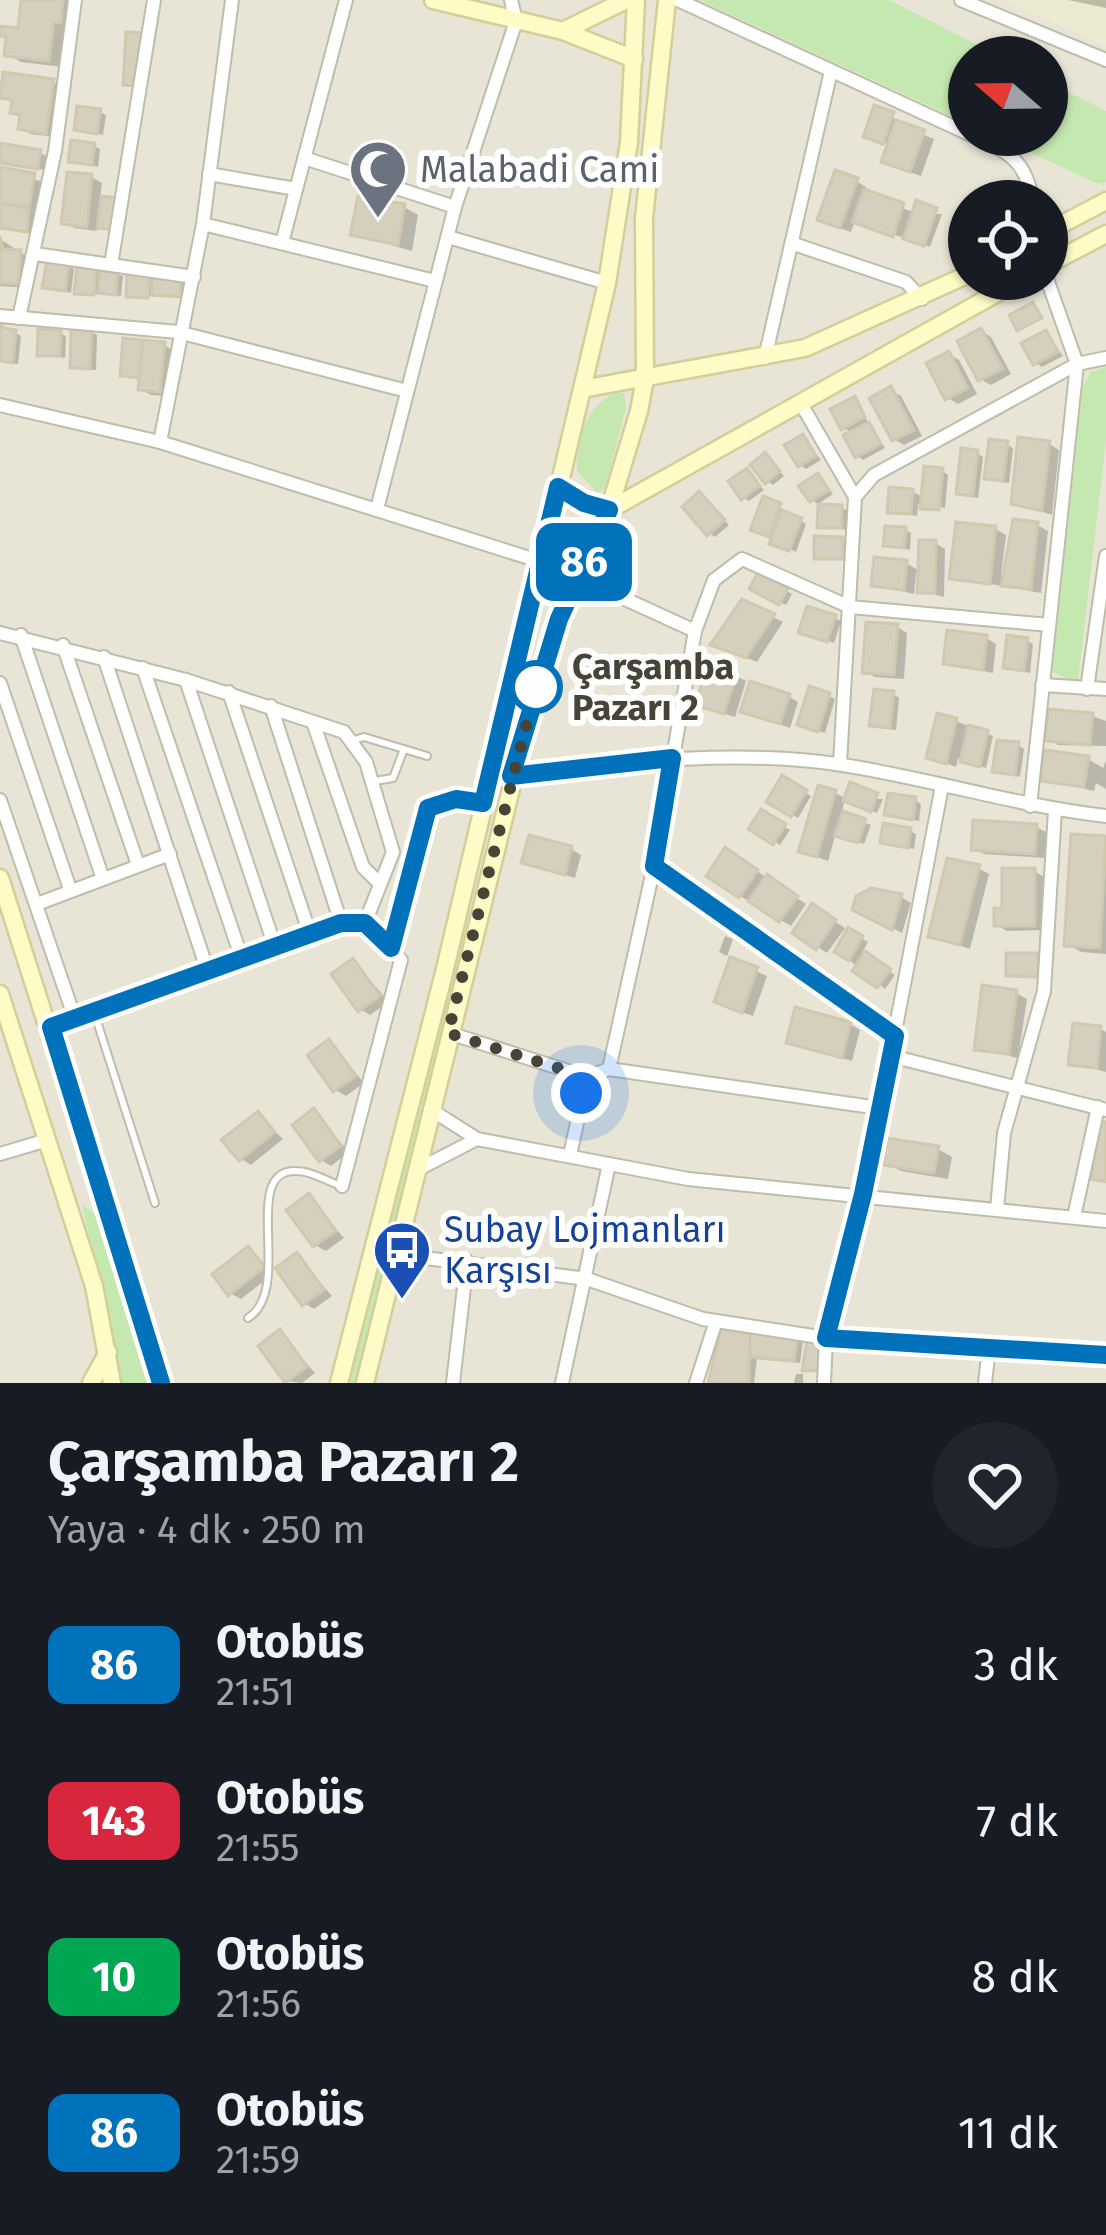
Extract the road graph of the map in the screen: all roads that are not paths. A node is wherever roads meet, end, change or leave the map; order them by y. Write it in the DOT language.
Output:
graph roads {
  1 [pos="75,0"];
  2 [pos="154,0"];
  3 [pos="232,0"];
  4 [pos="346,0"];
  5 [pos="433,0"];
  6 [pos="511,0"];
  7 [pos="626,0"];
  8 [pos="636,0"];
  9 [pos="667,0"];
  10 [pos="678,0"];
  11 [pos="961,0"];
  12 [pos="478,5"];
  13 [pos="516,21"];
  14 [pos="563,31"];
  15 [pos="634,59"];
  16 [pos="1106,60"];
  17 [pos="831,71"];
  18 [pos="948,125"];
  19 [pos="1013,156"];
  20 [pos="304,158"];
  21 [pos="209,174"];
  22 [pos="1030,180"];
  23 [pos="296,189"];
  24 [pos="1106,201"];
  25 [pos="455,207"];
  26 [pos="1068,221"];
  27 [pos="203,224"];
  28 [pos="1106,234"];
  29 [pos="448,237"];
  30 [pos="283,239"];
  31 [pos="794,244"];
  32 [pos="35,254"];
  33 [pos="1068,255"];
  34 [pos="111,265"];
  35 [pos="194,277"];
  36 [pos="435,281"];
  37 [pos="607,283"];
  38 [pos="948,285"];
  39 [pos="922,299"];
  40 [pos="984,300"];
  41 [pos="1054,300"];
  42 [pos="0,316"];
  43 [pos="19,318"];
  44 [pos="178,332"];
  45 [pos="765,358"];
  46 [pos="1106,358"];
  47 [pos="1077,364"];
  48 [pos="645,379"];
  49 [pos="582,389"];
  50 [pos="406,391"];
  51 [pos="800,402"];
  52 [pos="0,405"];
  53 [pos="160,442"];
  54 [pos="558,487"];
  55 [pos="856,497"];
  56 [pos="377,509"];
  57 [pos="609,510"];
  58 [pos="1106,556"];
  59 [pos="538,561"];
  60 [pos="578,577"];
  61 [pos="850,608"];
  62 [pos="1049,625"];
  63 [pos="694,631"];
  64 [pos="0,633"];
  65 [pos="21,634"];
  66 [pos="63,645"];
  67 [pos="104,657"];
  68 [pos="143,668"];
  69 [pos="186,680"];
  70 [pos="0,683"];
  71 [pos="1042,685"];
  72 [pos="1087,688"];
  73 [pos="1106,689"];
  74 [pos="229,692"];
  75 [pos="271,706"];
  76 [pos="313,722"];
  77 [pos="354,740"];
  78 [pos="404,749"];
  79 [pos="427,756"];
  80 [pos="672,758"];
  81 [pos="840,764"];
  82 [pos="511,776"];
  83 [pos="373,781"];
  84 [pos="942,786"];
  85 [pos="0,800"];
  86 [pos="483,803"];
  87 [pos="1030,806"];
  88 [pos="1055,810"];
  89 [pos="1106,816"];
  90 [pos="170,854"];
  91 [pos="138,865"];
  92 [pos="654,866"];
  93 [pos="102,876"];
  94 [pos="0,878"];
  95 [pos="377,881"];
  96 [pos="70,889"];
  97 [pos="37,904"];
  98 [pos="341,923"];
  99 [pos="365,923"];
  100 [pos="310,934"];
  101 [pos="274,947"];
  102 [pos="391,948"];
  103 [pos="242,959"];
  104 [pos="207,969"];
  105 [pos="0,994"];
  106 [pos="94,1012"];
  107 [pos="76,1019"];
  108 [pos="51,1027"];
  109 [pos="448,1033"];
  110 [pos="895,1036"];
  111 [pos="891,1056"];
  112 [pos="609,1069"];
  113 [pos="587,1077"];
  114 [pos="1017,1084"];
  115 [pos="878,1108"];
  116 [pos="1102,1108"];
  117 [pos="430,1109"];
  118 [pos="477,1139"];
  119 [pos="47,1140"];
  120 [pos="0,1154"];
  121 [pos="570,1155"];
  122 [pos="609,1164"];
  123 [pos="415,1171"];
  124 [pos="342,1186"];
  125 [pos="863,1194"];
  126 [pos="155,1203"];
  127 [pos="997,1209"];
  128 [pos="1074,1217"];
  129 [pos="1106,1221"];
  130 [pos="395,1254"];
  131 [pos="467,1261"];
  132 [pos="587,1279"];
  133 [pos="248,1318"];
  134 [pos="716,1321"];
  135 [pos="826,1338"];
  136 [pos="989,1348"];
  137 [pos="108,1352"];
  138 [pos="1106,1355"];
  139 [pos="92,1383"];
  140 [pos="112,1383"];
  141 [pos="161,1383"];
  142 [pos="338,1383"];
  143 [pos="365,1383"];
  144 [pos="453,1383"];
  145 [pos="562,1383"];
  146 [pos="696,1383"];
  147 [pos="824,1383"];
  148 [pos="986,1383"];
  1 -- 32 [label="street"];
  2 -- 34 [label="street"];
  3 -- 21 [label="street"];
  4 -- 20 [label="street"];
  5 -- 12 [label="main road"];
  6 -- 13 [label="street"];
  7 -- 14 [label="main road"];
  8 -- 15 [label="main road"];
  9 -- 48 [label="main road"];
  10 -- 17 [label="street"];
  11 -- 16 [label="street"];
  12 -- 13 [label="main road"];
  13 -- 14 [label="main road"];
  13 -- 25 [label="street"];
  14 -- 15 [label="main road"];
  15 -- 37 [label="main road"];
  17 -- 18 [label="street"];
  17 -- 31 [label="street"];
  19 -- 22 [label="street"];
  20 -- 23 [label="street"];
  20 -- 25 [label="street"];
  21 -- 23 [label="street"];
  21 -- 27 [label="street"];
  23 -- 30 [label="street"];
  24 -- 26 [label="main road"];
  25 -- 29 [label="street"];
  27 -- 30 [label="street"];
  27 -- 35 [label="street"];
  28 -- 33 [label="main road"];
  29 -- 36 [label="street"];
  29 -- 37 [label="street"];
  30 -- 36 [label="street"];
  31 -- 39 [label="street"];
  31 -- 45 [label="street"];
  32 -- 34 [label="street"];
  32 -- 43 [label="street"];
  34 -- 35 [label="street"];
  35 -- 44 [label="street"];
  36 -- 50 [label="street"];
  37 -- 49 [label="main road"];
  38 -- 39 [label="main road"];
  39 -- 45 [label="main road"];
  40 -- 51 [label="main road"];
  41 -- 47 [label="street"];
  42 -- 43 [label="street"];
  43 -- 44 [label="street"];
  44 -- 50 [label="street"];
  44 -- 53 [label="street"];
  45 -- 48 [label="main road"];
  46 -- 47 [label="street"];
  47 -- 55 [label="street"];
  47 -- 62 [label="street"];
  48 -- 49 [label="main road"];
  48 -- 57 [label="main road"];
  49 -- 54 [label="main road"];
  50 -- 56 [label="street"];
  51 -- 55 [label="street"];
  51 -- 57 [label="main road"];
  52 -- 53 [label="street"];
  53 -- 56 [label="street"];
  54 -- 57 [label="main road"];
  54 -- 59 [label="main road"];
  55 -- 61 [label="street"];
  56 -- 59 [label="street"];
  57 -- 60 [label="main road"];
  58 -- 72 [label="street"];
  59 -- 86 [label="main road"];
  60 -- 63 [label="street"];
  60 -- 82 [label="main road"];
  61 -- 62 [label="street"];
  61 -- 63 [label="street"];
  61 -- 81 [label="street"];
  62 -- 71 [label="street"];
  63 -- 80 [label="street"];
  64 -- 65 [label="street"];
  65 -- 66 [label="street"];
  65 -- 93 [label="street"];
  66 -- 67 [label="street"];
  66 -- 91 [label="street"];
  67 -- 68 [label="street"];
  67 -- 90 [label="street"];
  68 -- 69 [label="street"];
  68 -- 103 [label="street"];
  69 -- 74 [label="street"];
  69 -- 101 [label="street"];
  70 -- 96 [label="street"];
  71 -- 72 [label="street"];
  71 -- 87 [label="street"];
  72 -- 73 [label="street"];
  74 -- 75 [label="street"];
  74 -- 100 [label="street"];
  75 -- 76 [label="street"];
  75 -- 98 [label="street"];
  76 -- 77 [label="street"];
  76 -- 95 [label="street"];
  77 -- 78 [label="lane"];
  77 -- 83 [label="street"];
  78 -- 79 [label="lane"];
  78 -- 83 [label="lane"];
  80 -- 81 [label="street"];
  80 -- 82 [label="street"];
  80 -- 92 [label="street"];
  81 -- 84 [label="street"];
  82 -- 109 [label="main road"];
  83 -- 95 [label="street"];
  84 -- 87 [label="street"];
  84 -- 110 [label="street"];
  85 -- 97 [label="street"];
  86 -- 102 [label="street"];
  86 -- 142 [label="main road"];
  87 -- 88 [label="street"];
  88 -- 89 [label="street"];
  88 -- 114 [label="street"];
  90 -- 91 [label="street"];
  90 -- 104 [label="street"];
  91 -- 93 [label="street"];
  92 -- 110 [label="street"];
  92 -- 112 [label="street"];
  93 -- 96 [label="street"];
  94 -- 108 [label="main road"];
  95 -- 99 [label="street"];
  96 -- 97 [label="street"];
  97 -- 107 [label="street"];
  98 -- 99 [label="street"];
  98 -- 100 [label="street"];
  99 -- 102 [label="street"];
  100 -- 101 [label="street"];
  101 -- 103 [label="street"];
  102 -- 124 [label="street"];
  103 -- 104 [label="street"];
  104 -- 106 [label="street"];
  105 -- 119 [label="main road"];
  106 -- 107 [label="street"];
  106 -- 126 [label="lane"];
  107 -- 108 [label="street"];
  108 -- 141 [label="main road"];
  109 -- 113 [label="street"];
  109 -- 117 [label="main road"];
  110 -- 111 [label="street"];
  111 -- 114 [label="street"];
  111 -- 115 [label="street"];
  112 -- 113 [label="street"];
  112 -- 115 [label="street"];
  113 -- 121 [label="street"];
  114 -- 116 [label="street"];
  114 -- 127 [label="street"];
  115 -- 125 [label="street"];
  116 -- 128 [label="street"];
  117 -- 118 [label="street"];
  117 -- 123 [label="main road"];
  118 -- 121 [label="street"];
  118 -- 123 [label="street"];
  119 -- 120 [label="street"];
  119 -- 137 [label="main road"];
  121 -- 122 [label="street"];
  122 -- 125 [label="street"];
  122 -- 132 [label="street"];
  123 -- 130 [label="main road"];
  124 -- 133 [label="lane"];
  125 -- 127 [label="street"];
  125 -- 135 [label="street"];
  127 -- 128 [label="street"];
  128 -- 129 [label="street"];
  130 -- 131 [label="street"];
  130 -- 143 [label="main road"];
  131 -- 132 [label="street"];
  131 -- 144 [label="street"];
  132 -- 134 [label="street"];
  132 -- 145 [label="street"];
  134 -- 135 [label="street"];
  134 -- 146 [label="street"];
  135 -- 136 [label="street"];
  135 -- 147 [label="street"];
  136 -- 138 [label="street"];
  136 -- 148 [label="street"];
  137 -- 139 [label="main road"];
  137 -- 140 [label="main road"];
}
